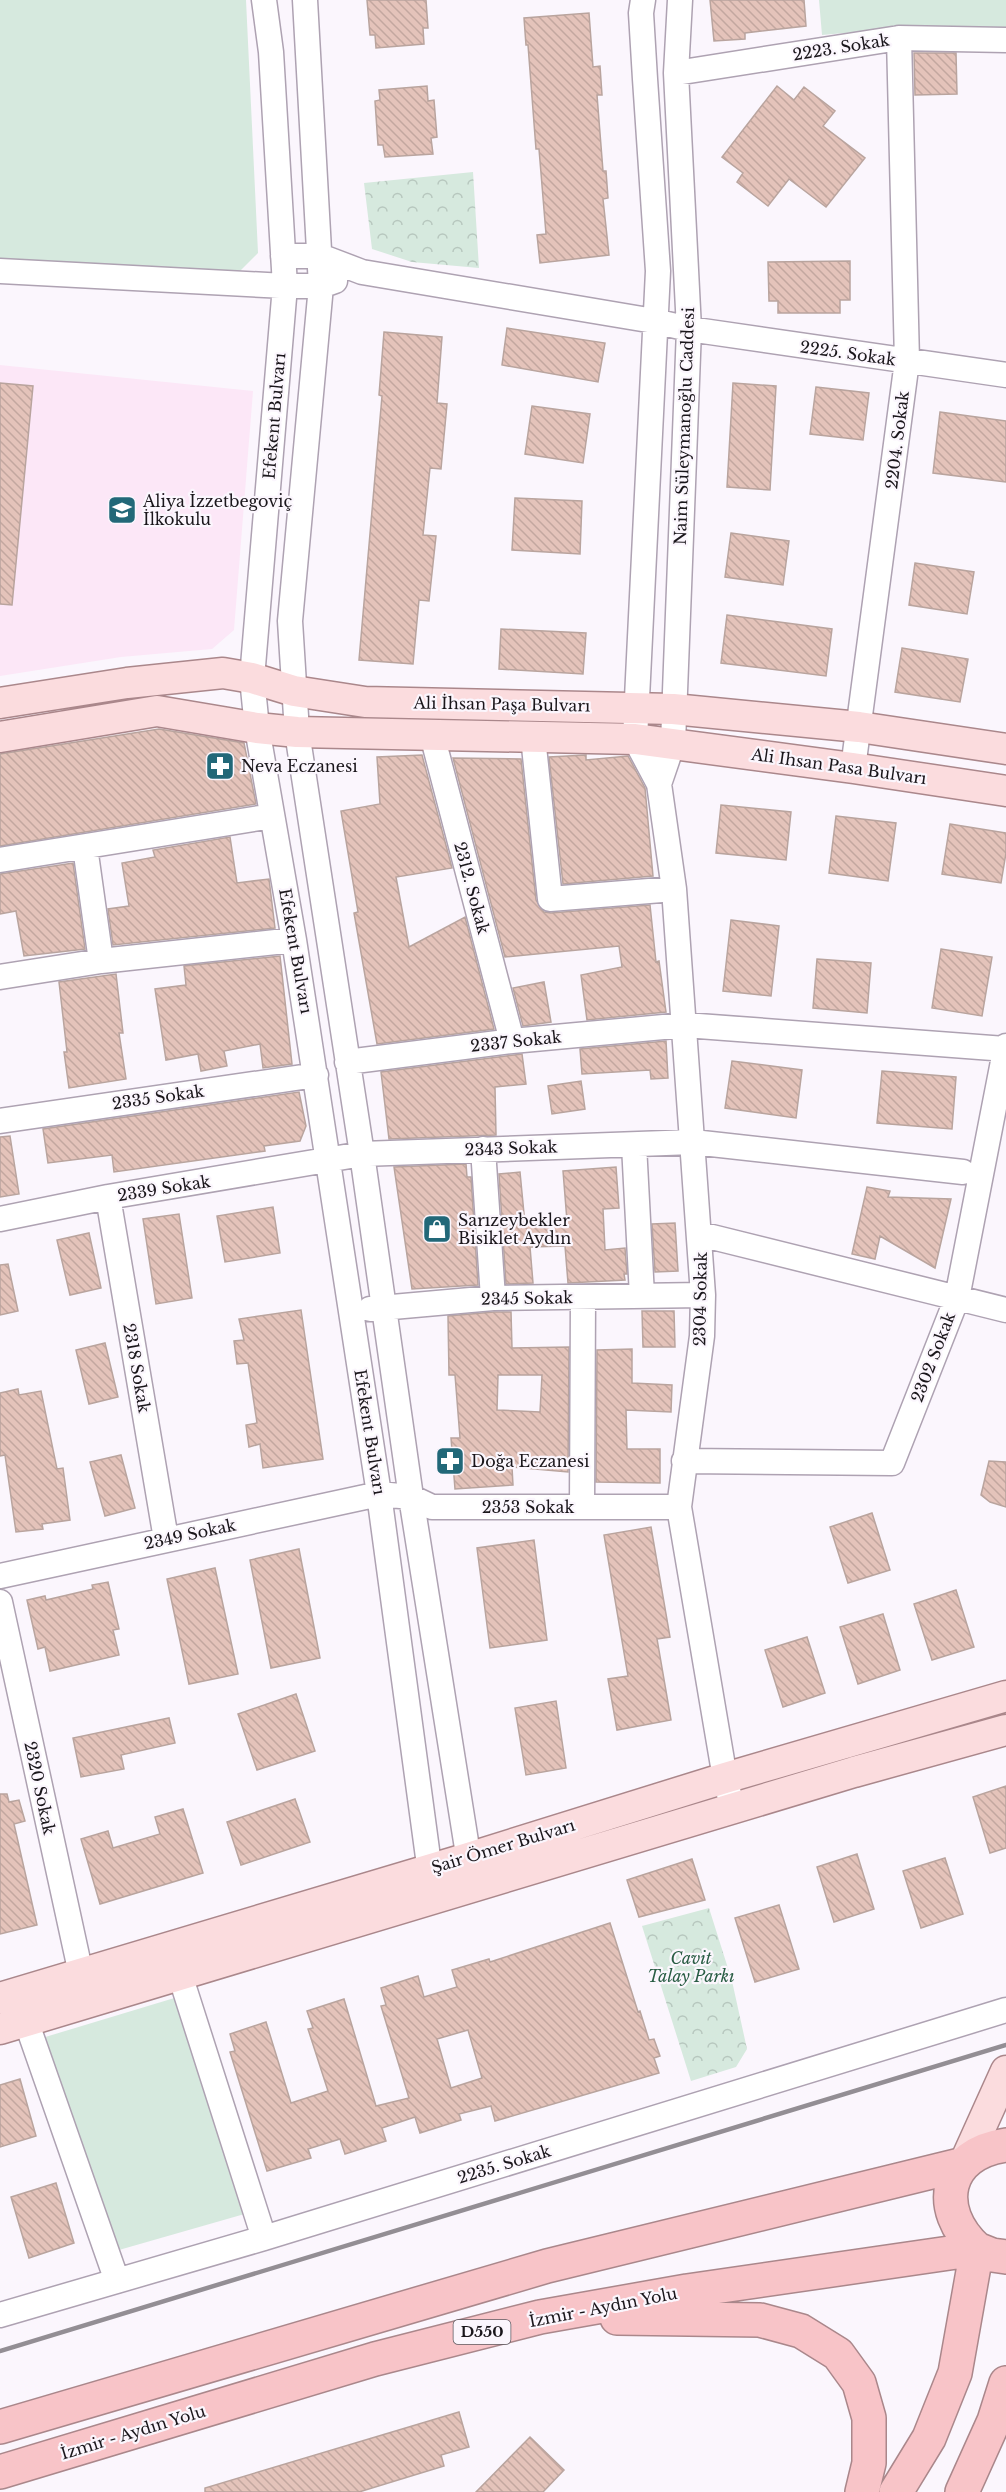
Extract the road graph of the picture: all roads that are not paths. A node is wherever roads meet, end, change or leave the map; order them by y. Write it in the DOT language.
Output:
graph roads {
  1 [pos="264,0"];
  2 [pos="305,0"];
  3 [pos="643,0"];
  4 [pos="680,0"];
  5 [pos="899,38"];
  6 [pos="1006,40"];
  7 [pos="676,73"];
  8 [pos="283,256"];
  9 [pos="320,256"];
  10 [pos="0,272"];
  11 [pos="362,272"];
  12 [pos="285,286"];
  13 [pos="321,286"];
  14 [pos="654,321"];
  15 [pos="689,329"];
  16 [pos="907,362"];
  17 [pos="1006,375"];
  18 [pos="252,678"];
  19 [pos="294,691"];
  20 [pos="0,703"];
  21 [pos="636,707"];
  22 [pos="673,709"];
  23 [pos="859,727"];
  24 [pos="257,728"];
  25 [pos="297,732"];
  26 [pos="432,735"];
  27 [pos="0,737"];
  28 [pos="533,737"];
  29 [pos="635,739"];
  30 [pos="673,743"];
  31 [pos="1006,749"];
  32 [pos="853,768"];
  33 [pos="659,784"];
  34 [pos="1006,791"];
  35 [pos="272,816"];
  36 [pos="85,847"];
  37 [pos="0,860"];
  38 [pos="674,889"];
  39 [pos="294,940"];
  40 [pos="101,961"];
  41 [pos="0,977"];
  42 [pos="685,1024"];
  43 [pos="512,1041"];
  44 [pos="1006,1048"];
  45 [pos="347,1062"];
  46 [pos="316,1075"];
  47 [pos="0,1121"];
  48 [pos="693,1142"];
  49 [pos="634,1145"];
  50 [pos="483,1149"];
  51 [pos="362,1154"];
  52 [pos="329,1160"];
  53 [pos="963,1172"];
  54 [pos="108,1197"];
  55 [pos="0,1219"];
  56 [pos="700,1234"];
  57 [pos="703,1294"];
  58 [pos="642,1296"];
  59 [pos="493,1298"];
  60 [pos="583,1298"];
  61 [pos="957,1298"];
  62 [pos="385,1307"];
  63 [pos="1006,1310"];
  64 [pos="351,1311"];
  65 [pos="684,1461"];
  66 [pos="380,1494"];
  67 [pos="411,1497"];
  68 [pos="582,1507"];
  69 [pos="679,1507"];
  70 [pos="166,1539"];
  71 [pos="0,1576"];
  72 [pos="0,1602"];
  73 [pos="1006,1696"];
  74 [pos="1004,1730"];
  75 [pos="725,1778"];
  76 [pos="733,1810"];
  77 [pos="468,1858"];
  78 [pos="430,1868"];
  79 [pos="473,1888"];
  80 [pos="434,1899"];
  81 [pos="81,1974"];
  82 [pos="180,1975"];
  83 [pos="0,1998"];
  84 [pos="1006,2010"];
  85 [pos="13,2025"];
  86 [pos="1006,2071"];
  87 [pos="1006,2145"];
  88 [pos="964,2164"];
  89 [pos="264,2238"];
  90 [pos="991,2253"];
  91 [pos="117,2281"];
  92 [pos="0,2315"];
  93 [pos="540,2317"];
  94 [pos="1006,2382"];
  95 [pos="1000,2410"];
  96 [pos="0,2427"];
  97 [pos="0,2472"];
  98 [pos="862,2492"];
  99 [pos="896,2492"];
  100 [pos="962,2492"];
  1 -- 8 [label="street, Efekent Bulvarı"];
  2 -- 9 [label="street, Efekent Bulvarı"];
  3 -- 14 [label="street, Naim Süleymanoğlu Caddesi"];
  4 -- 7 [label="street, Naim Süleymanoğlu Caddesi"];
  5 -- 6 [label="street, 2223. Sokak"];
  5 -- 7 [label="street, 2223. Sokak"];
  5 -- 16 [label="street, 2204. Sokak"];
  7 -- 15 [label="street, Naim Süleymanoğlu Caddesi"];
  8 -- 9 [label="street"];
  8 -- 12 [label="street, Efekent Bulvarı"];
  9 -- 11 [label="street, 2225. Sokak"];
  9 -- 13 [label="street, Efekent Bulvarı"];
  10 -- 12 [label="street"];
  11 -- 13 [label="street"];
  11 -- 14 [label="street, 2225. Sokak"];
  12 -- 13 [label="street"];
  12 -- 18 [label="street, Efekent Bulvarı"];
  13 -- 19 [label="street, Efekent Bulvarı"];
  14 -- 15 [label="street, 2225. Sokak"];
  14 -- 21 [label="street, Naim Süleymanoğlu Caddesi"];
  15 -- 16 [label="street, 2225. Sokak"];
  15 -- 22 [label="street, Naim Süleymanoğlu Caddesi"];
  16 -- 17 [label="street, 2225. Sokak"];
  16 -- 23 [label="street, 2204. Sokak"];
  18 -- 19 [label="main road, Ali İhsan Paşa Bulvarı"];
  18 -- 20 [label="main road, Ali İhsan Paşa Bulvarı"];
  18 -- 24 [label="street, Efekent Bulvarı"];
  19 -- 21 [label="main road, Ali İhsan Paşa Bulvarı"];
  19 -- 25 [label="street, Efekent Bulvarı"];
  21 -- 22 [label="main road, Ali İhsan Paşa Bulvarı"];
  21 -- 29 [label="street, Naim Süleymanoğlu Caddesi"];
  22 -- 23 [label="main road, Ali İhsan Paşa Bulvarı"];
  22 -- 30 [label="street, Naim Süleymanoğlu Caddesi"];
  23 -- 31 [label="main road, Ali İhsan Paşa Bulvarı"];
  23 -- 32 [label="street, 2204. Sokak"];
  24 -- 25 [label="main road, Ali İhsan Paşa Bulvarı"];
  24 -- 27 [label="main road, Ali İhsan Paşa Bulvarı"];
  24 -- 35 [label="street, Efekent Bulvarı"];
  25 -- 26 [label="main road, Ali İhsan Paşa Bulvarı"];
  25 -- 45 [label="street, Efekent Bulvarı"];
  26 -- 28 [label="main road, Ali İhsan Paşa Bulvarı"];
  26 -- 43 [label="street, 2312. Sokak"];
  28 -- 29 [label="main road, Ali İhsan Paşa Bulvarı"];
  28 -- 38 [label="street"];
  29 -- 30 [label="main road, Ali İhsan Paşa Bulvarı"];
  29 -- 33 [label="street"];
  30 -- 32 [label="main road, Ali Ihsan Pasa Bulvarı"];
  30 -- 33 [label="street, Naim Süleymanoğlu Caddesi"];
  32 -- 34 [label="main road, Ali Ihsan Pasa Bulvarı"];
  33 -- 38 [label="street, 2304 Sokak"];
  35 -- 36 [label="street"];
  35 -- 39 [label="street, Efekent Bulvarı"];
  36 -- 37 [label="street"];
  36 -- 40 [label="street"];
  38 -- 42 [label="street, 2304 Sokak"];
  39 -- 40 [label="street"];
  39 -- 46 [label="street, Efekent Bulvarı"];
  40 -- 41 [label="street"];
  42 -- 43 [label="street, 2337 Sokak"];
  42 -- 44 [label="street, 2337 Sokak"];
  42 -- 48 [label="street, 2304 Sokak"];
  43 -- 45 [label="street, 2337 Sokak"];
  44 -- 61 [label="street, 2302 Sokak"];
  45 -- 51 [label="street, Efekent Bulvarı"];
  46 -- 47 [label="street, 2335 Sokak"];
  46 -- 52 [label="street, Efekent Bulvarı"];
  48 -- 49 [label="street, 2343 Sokak"];
  48 -- 53 [label="street, 2343 Sokak"];
  48 -- 56 [label="street, 2304 Sokak"];
  49 -- 50 [label="street, 2343 Sokak"];
  49 -- 58 [label="street"];
  50 -- 51 [label="street, 2343 Sokak"];
  50 -- 59 [label="street"];
  51 -- 52 [label="street, 2343 Sokak"];
  51 -- 62 [label="street, Efekent Bulvarı"];
  52 -- 54 [label="street, 2339 Sokak"];
  52 -- 64 [label="street, Efekent Bulvarı"];
  54 -- 55 [label="street, 2339 Sokak"];
  54 -- 70 [label="street, 2318 Sokak"];
  56 -- 57 [label="street, 2304 Sokak"];
  56 -- 61 [label="street"];
  57 -- 58 [label="street, 2345 Sokak"];
  57 -- 65 [label="street, 2304 Sokak"];
  58 -- 60 [label="street, 2345 Sokak"];
  59 -- 60 [label="street, 2345 Sokak"];
  59 -- 62 [label="street, 2345 Sokak"];
  60 -- 68 [label="street"];
  61 -- 63 [label="street"];
  61 -- 65 [label="street, 2302 Sokak"];
  62 -- 64 [label="street, 2345 Sokak"];
  62 -- 67 [label="street, Efekent Bulvarı"];
  64 -- 66 [label="street, Efekent Bulvarı"];
  65 -- 69 [label="street, 2304 Sokak"];
  66 -- 67 [label="street, 2353 Sokak"];
  66 -- 70 [label="street, 2349 Sokak"];
  66 -- 78 [label="street, Efekent Bulvarı"];
  67 -- 68 [label="street, 2353 Sokak"];
  67 -- 77 [label="street, Efekent Bulvarı"];
  68 -- 69 [label="street, 2353 Sokak"];
  69 -- 75 [label="street, 2304 Sokak"];
  70 -- 71 [label="street, 2349 Sokak"];
  72 -- 81 [label="street, 2320 Sokak"];
  73 -- 75 [label="main road, Şair Ömer Bulvarı"];
  74 -- 76 [label="main road, Şair Ömer Bulvarı"];
  75 -- 76 [label="street, 2304 Sokak"];
  75 -- 77 [label="main road, Şair Ömer Bulvarı"];
  76 -- 79 [label="main road, Şair Ömer Bulvarı"];
  77 -- 78 [label="main road, Şair Ömer Bulvarı"];
  77 -- 79 [label="street, Efekent Bulvarı"];
  78 -- 80 [label="street, Efekent Bulvarı"];
  78 -- 81 [label="main road, Şair Ömer Bulvarı"];
  79 -- 80 [label="main road, Şair Ömer Bulvarı"];
  80 -- 82 [label="main road, Şair Ömer Bulvarı"];
  81 -- 83 [label="main road, Şair Ömer Bulvarı"];
  82 -- 85 [label="main road, Şair Ömer Bulvarı"];
  82 -- 89 [label="street"];
  84 -- 89 [label="street, 2235. Sokak"];
  85 -- 91 [label="street"];
  86 -- 88 [label="main road"];
  87 -- 88 [label="highway"];
  88 -- 90 [label="highway"];
  88 -- 96 [label="highway"];
  89 -- 91 [label="street, 2235. Sokak"];
  90 -- 93 [label="highway, İzmir - Aydın Yolu / D550"];
  90 -- 99 [label="highway"];
  91 -- 92 [label="street, 2235. Sokak"];
  93 -- 97 [label="highway, İzmir - Aydın Yolu / D550"];
  93 -- 98 [label="highway"];
  94 -- 95 [label="highway"];
  95 -- 100 [label="highway"];
}
